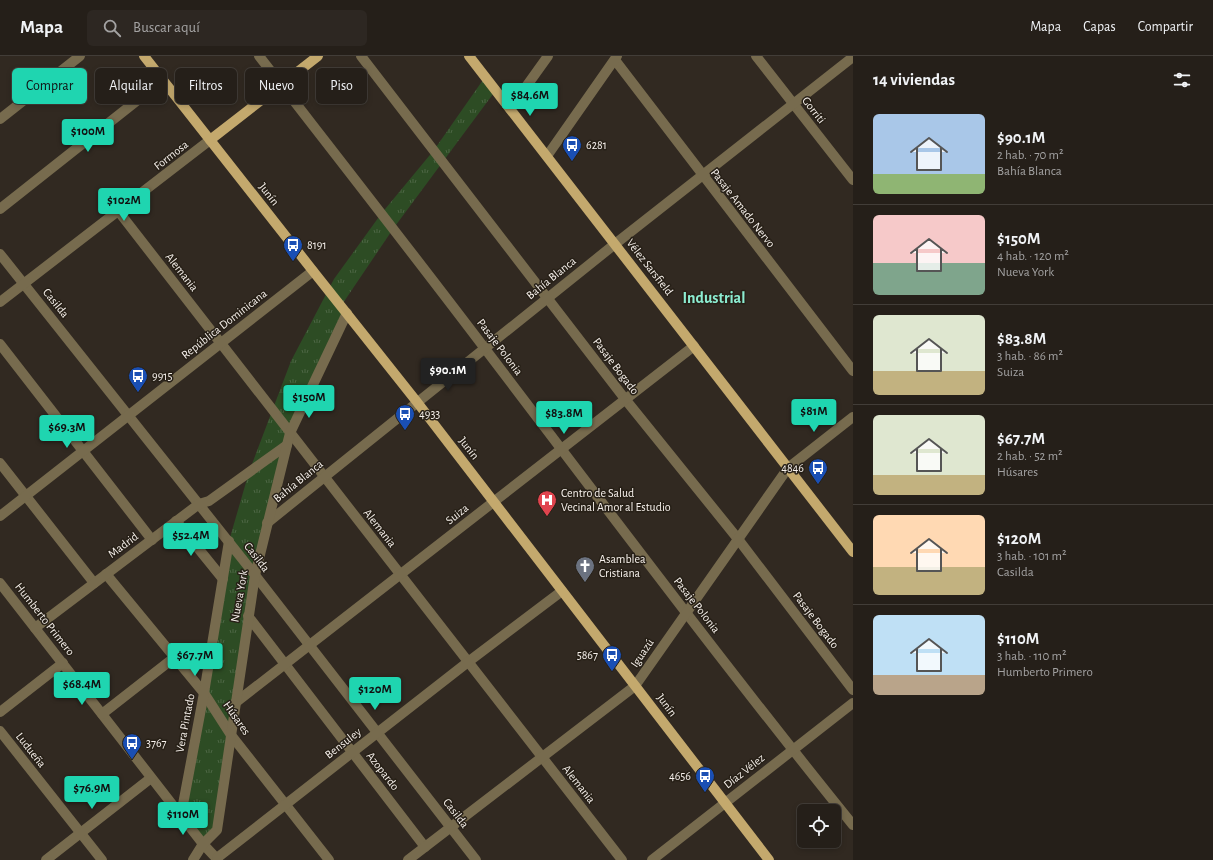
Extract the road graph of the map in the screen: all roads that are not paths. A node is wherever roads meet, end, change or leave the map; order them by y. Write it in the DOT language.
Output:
graph roads {
  1 [pos="80,56"];
  2 [pos="144,56"];
  3 [pos="259,56"];
  4 [pos="318,56"];
  5 [pos="361,56"];
  6 [pos="469,56"];
  7 [pos="548,56"];
  8 [pos="756,56"];
  9 [pos="853,57"];
  10 [pos="616,58"];
  11 [pos="154,68"];
  12 [pos="268,68"];
  13 [pos="303,68"];
  14 [pos="167,85"];
  15 [pos="133,104"];
  16 [pos="256,104"];
  17 [pos="296,104"];
  18 [pos="793,104"];
  19 [pos="510,109"];
  20 [pos="0,119"];
  21 [pos="210,140"];
  22 [pos="547,156"];
  23 [pos="702,176"];
  24 [pos="853,180"];
  25 [pos="0,209"];
  26 [pos="119,212"];
  27 [pos="615,244"];
  28 [pos="0,254"];
  29 [pos="313,271"];
  30 [pos="23,284"];
  31 [pos="548,297"];
  32 [pos="0,302"];
  33 [pos="347,313"];
  34 [pos="221,343"];
  35 [pos="0,344"];
  36 [pos="694,346"];
  37 [pos="485,348"];
  38 [pos="853,371"];
  39 [pos="625,399"];
  40 [pos="418,402"];
  41 [pos="129,415"];
  42 [pos="853,417"];
  43 [pos="290,433"];
  44 [pos="287,445"];
  45 [pos="561,449"];
  46 [pos="83,451"];
  47 [pos="0,463"];
  48 [pos="788,468"];
  49 [pos="324,477"];
  50 [pos="26,496"];
  51 [pos="494,502"];
  52 [pos="199,504"];
  53 [pos="0,516"];
  54 [pos="176,521"];
  55 [pos="267,523"];
  56 [pos="738,539"];
  57 [pos="152,540"];
  58 [pos="229,541"];
  59 [pos="853,552"];
  60 [pos="106,574"];
  61 [pos="400,574"];
  62 [pos="255,575"];
  63 [pos="223,579"];
  64 [pos="0,583"];
  65 [pos="94,583"];
  66 [pos="562,591"];
  67 [pos="686,612"];
  68 [pos="248,616"];
  69 [pos="35,628"];
  70 [pos="310,645"];
  71 [pos="175,657"];
  72 [pos="468,662"];
  73 [pos="63,663"];
  74 [pos="285,664"];
  75 [pos="635,686"];
  76 [pos="853,690"];
  77 [pos="204,693"];
  78 [pos="235,703"];
  79 [pos="853,703"];
  80 [pos="0,712"];
  81 [pos="102,714"];
  82 [pos="0,731"];
  83 [pos="378,733"];
  84 [pos="231,735"];
  85 [pos="792,750"];
  86 [pos="352,753"];
  87 [pos="542,757"];
  88 [pos="152,778"];
  89 [pos="725,803"];
  90 [pos="286,804"];
  91 [pos="181,815"];
  92 [pos="853,825"];
  93 [pos="451,827"];
  94 [pos="80,833"];
  95 [pos="203,844"];
  96 [pos="425,847"];
  97 [pos="218,859"];
  98 [pos="46,860"];
  99 [pos="102,860"];
  100 [pos="193,860"];
  101 [pos="329,860"];
  102 [pos="408,860"];
  103 [pos="476,860"];
  104 [pos="622,860"];
  105 [pos="652,860"];
  106 [pos="769,860"];
  1 -- 20 [label="street"];
  2 -- 11 [label="main road, Junín"];
  3 -- 12 [label="street, Pasaje Polonia"];
  4 -- 13 [label="main road, Formosa"];
  5 -- 31 [label="street, Pasaje Bogado"];
  6 -- 19 [label="main road, Vélez Sarsfield"];
  7 -- 19 [label="street"];
  8 -- 18 [label="street, Gorriti"];
  9 -- 18 [label="street, Bahía Blanca"];
  10 -- 22 [label="street"];
  10 -- 23 [label="street, Pasaje Amado Nervo"];
  14 -- 21 [label="main road, Junín"];
  15 -- 25 [label="street"];
  16 -- 21 [label="main road, Formosa"];
  17 -- 37 [label="street, Pasaje Polonia"];
  18 -- 23 [label="street, Bahía Blanca"];
  18 -- 24 [label="street, Gorriti"];
  19 -- 22 [label="main road, Vélez Sarsfield"];
  21 -- 26 [label="street, Formosa"];
  21 -- 29 [label="main road, Junín"];
  22 -- 27 [label="main road, Vélez Sarsfield"];
  23 -- 27 [label="street, Bahía Blanca"];
  23 -- 38 [label="street, Pasaje Amado Nervo"];
  26 -- 30 [label="street, Formosa"];
  26 -- 34 [label="street, Alemania"];
  27 -- 31 [label="street, Bahía Blanca"];
  27 -- 36 [label="main road, Vélez Sarsfield"];
  28 -- 30 [label="street, Casilda"];
  29 -- 33 [label="main road, Junín"];
  29 -- 34 [label="street, República Dominicana"];
  30 -- 32 [label="street, Formosa"];
  30 -- 41 [label="street, Casilda"];
  31 -- 37 [label="street, Bahía Blanca"];
  31 -- 39 [label="street, Pasaje Bogado"];
  33 -- 40 [label="main road, Junín"];
  33 -- 43 [label="street, Nueva York"];
  34 -- 41 [label="street, República Dominicana"];
  34 -- 43 [label="street, Alemania"];
  35 -- 46 [label="street"];
  36 -- 39 [label="street, Suiza"];
  36 -- 48 [label="main road, Vélez Sarsfield"];
  37 -- 40 [label="street, Bahía Blanca"];
  37 -- 45 [label="street, Pasaje Polonia"];
  39 -- 45 [label="street, Suiza"];
  39 -- 56 [label="street, Pasaje Bogado"];
  40 -- 49 [label="street, Bahía Blanca"];
  40 -- 51 [label="main road, Junín"];
  41 -- 46 [label="street, República Dominicana"];
  41 -- 52 [label="street, Casilda"];
  42 -- 48 [label="street, Iguazú"];
  43 -- 44 [label="street, Nueva York"];
  43 -- 49 [label="street, Alemania"];
  44 -- 52 [label="street, Madrid"];
  44 -- 55 [label="street, Nueva York"];
  45 -- 51 [label="street, Suiza"];
  45 -- 67 [label="street, Pasaje Polonia"];
  46 -- 50 [label="street, República Dominicana"];
  46 -- 57 [label="street"];
  47 -- 50 [label="street"];
  48 -- 56 [label="street, Iguazú"];
  48 -- 59 [label="main road, Vélez Sarsfield"];
  49 -- 55 [label="street, Bahía Blanca"];
  49 -- 61 [label="street, Alemania"];
  50 -- 53 [label="street, República Dominicana"];
  50 -- 65 [label="street"];
  51 -- 61 [label="street, Suiza"];
  51 -- 66 [label="main road, Junín"];
  52 -- 54 [label="street, Madrid"];
  52 -- 58 [label="street, Casilda"];
  54 -- 57 [label="street, Madrid"];
  54 -- 63 [label="street"];
  55 -- 62 [label="street, Nueva York"];
  56 -- 67 [label="street, Iguazú"];
  56 -- 76 [label="street, Pasaje Bogado"];
  57 -- 60 [label="street, Madrid"];
  58 -- 62 [label="street, Casilda"];
  58 -- 63 [label="street, Vera Pintado"];
  60 -- 65 [label="street, Madrid"];
  60 -- 71 [label="street, Húsares"];
  61 -- 70 [label="street, Suiza"];
  61 -- 72 [label="street, Alemania"];
  62 -- 68 [label="street, Nueva York"];
  62 -- 70 [label="street, Casilda"];
  63 -- 77 [label="street, Vera Pintado"];
  64 -- 69 [label="street, Humberto Primero"];
  65 -- 69 [label="street, Madrid"];
  66 -- 72 [label="street, Bensuley"];
  66 -- 75 [label="main road, Junín"];
  67 -- 75 [label="street, Iguazú"];
  67 -- 85 [label="street, Pasaje Polonia"];
  68 -- 74 [label="street, Azopardo"];
  68 -- 78 [label="street, Nueva York"];
  69 -- 73 [label="street, Humberto Primero"];
  70 -- 74 [label="street, Suiza"];
  70 -- 83 [label="street, Casilda"];
  71 -- 77 [label="street, Húsares"];
  71 -- 81 [label="street"];
  72 -- 83 [label="street, Bensuley"];
  72 -- 87 [label="street, Alemania"];
  73 -- 80 [label="street"];
  73 -- 81 [label="street, Humberto Primero"];
  74 -- 78 [label="street, Suiza"];
  74 -- 86 [label="street, Azopardo"];
  75 -- 87 [label="street, Iguazú"];
  75 -- 89 [label="main road, Junín"];
  77 -- 84 [label="street, Húsares"];
  77 -- 91 [label="street, Vera Pintado"];
  78 -- 84 [label="street, Nueva York"];
  79 -- 85 [label="street, Díaz Vélez"];
  81 -- 88 [label="street, Humberto Primero"];
  82 -- 94 [label="street, Ludueña"];
  83 -- 86 [label="street, Bensuley"];
  83 -- 93 [label="street, Casilda"];
  84 -- 90 [label="street, Húsares"];
  84 -- 95 [label="street, Nueva York"];
  85 -- 89 [label="street, Díaz Vélez"];
  85 -- 92 [label="street, Pasaje Polonia"];
  86 -- 90 [label="street, Bensuley"];
  86 -- 96 [label="street, Azopardo"];
  87 -- 93 [label="street, Iguazú"];
  87 -- 104 [label="street, Alemania"];
  88 -- 91 [label="street, Humberto Primero"];
  88 -- 94 [label="street"];
  89 -- 105 [label="street, Díaz Vélez"];
  89 -- 106 [label="main road, Junín"];
  90 -- 97 [label="street, Bensuley"];
  90 -- 101 [label="street, Húsares"];
  91 -- 95 [label="street, Humberto Primero"];
  93 -- 96 [label="street, Iguazú"];
  93 -- 103 [label="street, Casilda"];
  94 -- 98 [label="street"];
  94 -- 99 [label="street, Ludueña"];
  95 -- 97 [label="street, Humberto Primero"];
  95 -- 100 [label="street, Nueva York"];
  96 -- 102 [label="street, Iguazú"];
}
